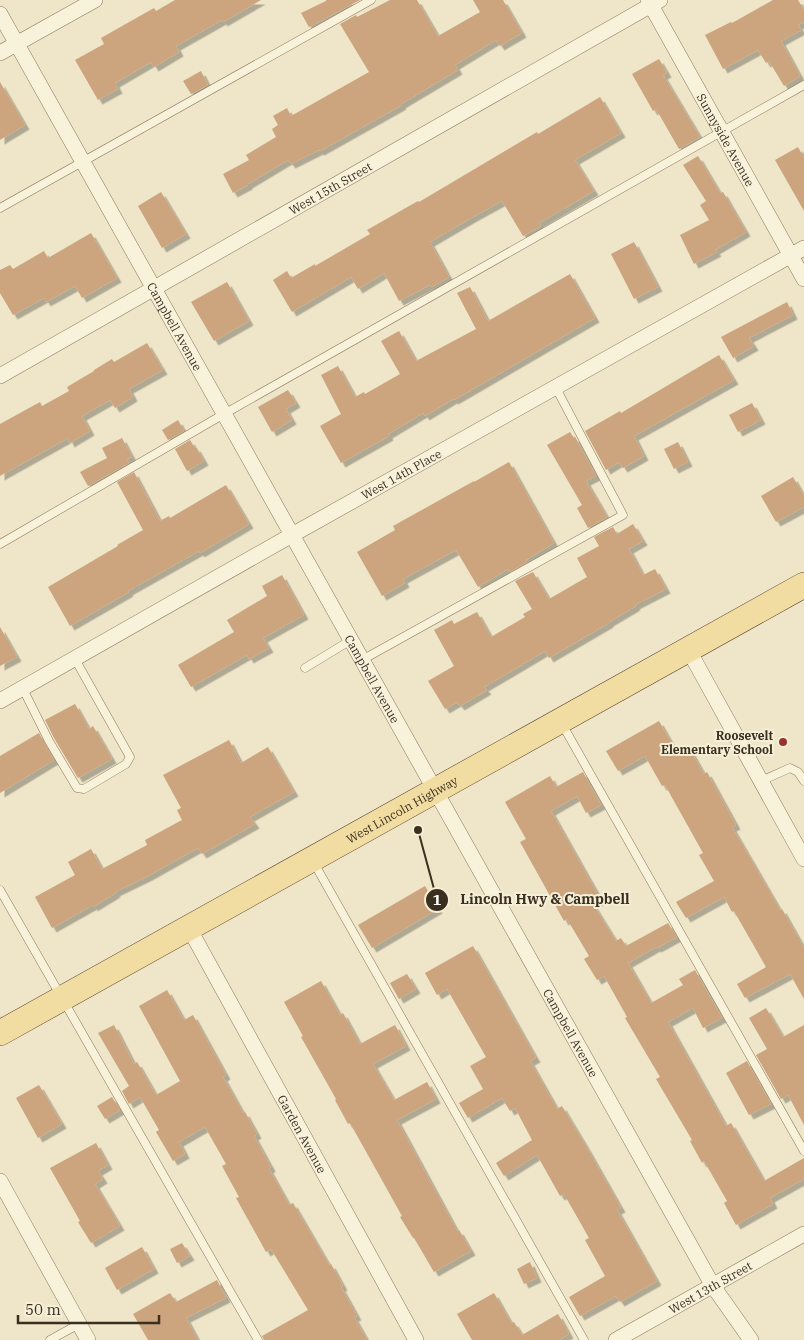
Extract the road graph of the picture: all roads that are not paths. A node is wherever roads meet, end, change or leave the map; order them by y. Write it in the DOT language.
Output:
graph roads {
  1 [pos="94,0"];
  2 [pos="371,0"];
  3 [pos="653,2"];
  4 [pos="0,14"];
  5 [pos="17,44"];
  6 [pos="0,53"];
  7 [pos="804,85"];
  8 [pos="722,132"];
  9 [pos="82,162"];
  10 [pos="0,208"];
  11 [pos="798,252"];
  12 [pos="804,278"];
  13 [pos="154,289"];
  14 [pos="0,376"];
  15 [pos="556,388"];
  16 [pos="224,414"];
  17 [pos="292,535"];
  18 [pos="0,544"];
  19 [pos="804,585"];
  20 [pos="351,640"];
  21 [pos="688,649"];
  22 [pos="75,659"];
  23 [pos="362,660"];
  24 [pos="305,668"];
  25 [pos="22,689"];
  26 [pos="0,702"];
  27 [pos="560,721"];
  28 [pos="761,781"];
  29 [pos="804,781"];
  30 [pos="435,790"];
  31 [pos="312,859"];
  32 [pos="804,859"];
  33 [pos="0,890"];
  34 [pos="189,928"];
  35 [pos="62,999"];
  36 [pos="0,1033"];
  37 [pos="804,1151"];
  38 [pos="0,1181"];
  39 [pos="804,1234"];
  40 [pos="712,1286"];
  41 [pos="79,1324"];
  42 [pos="50,1340"];
  43 [pos="88,1340"];
  44 [pos="258,1340"];
  45 [pos="416,1340"];
  46 [pos="584,1340"];
  47 [pos="616,1340"];
  48 [pos="751,1340"];
  1 -- 5 [label="street"];
  2 -- 9 [label="lane"];
  3 -- 8 [label="street, Sunnyside Avenue"];
  3 -- 13 [label="street, West 15th Street"];
  4 -- 5 [label="street, Campbell Avenue"];
  5 -- 6 [label="street"];
  5 -- 9 [label="street, Campbell Avenue"];
  7 -- 8 [label="lane"];
  8 -- 11 [label="street, Sunnyside Avenue"];
  8 -- 16 [label="lane"];
  9 -- 10 [label="lane"];
  9 -- 13 [label="street, Campbell Avenue"];
  11 -- 12 [label="street, Sunnyside Avenue"];
  11 -- 15 [label="street, West 14th Place"];
  13 -- 14 [label="street, West 15th Street"];
  13 -- 16 [label="street, Campbell Avenue"];
  15 -- 17 [label="street, West 14th Place"];
  15 -- 23 [label="lane"];
  16 -- 17 [label="street, Campbell Avenue"];
  16 -- 18 [label="lane"];
  17 -- 20 [label="street, Campbell Avenue"];
  17 -- 22 [label="street, West 14th Place"];
  19 -- 21 [label="main road, West Lincoln Highway"];
  20 -- 23 [label="street, Campbell Avenue"];
  20 -- 24 [label="lane"];
  21 -- 27 [label="main road, West Lincoln Highway"];
  21 -- 28 [label="street"];
  22 -- 25 [label="street, West 14th Place"];
  22 -- 25 [label="lane"];
  23 -- 30 [label="street, Campbell Avenue"];
  25 -- 26 [label="street, West 14th Place"];
  27 -- 30 [label="main road, West Lincoln Highway"];
  27 -- 37 [label="lane"];
  28 -- 29 [label="lane"];
  28 -- 32 [label="street"];
  30 -- 31 [label="main road, West Lincoln Highway"];
  30 -- 40 [label="street, Campbell Avenue"];
  31 -- 34 [label="main road, West Lincoln Highway"];
  31 -- 46 [label="lane"];
  33 -- 35 [label="lane"];
  34 -- 35 [label="main road, West Lincoln Highway"];
  34 -- 45 [label="street, Garden Avenue"];
  35 -- 36 [label="main road, West Lincoln Highway"];
  35 -- 44 [label="lane"];
  38 -- 41 [label="street"];
  39 -- 40 [label="street, West 13th Street"];
  40 -- 47 [label="street, West 13th Street"];
  40 -- 48 [label="street, Campbell Avenue"];
  41 -- 42 [label="lane"];
  41 -- 43 [label="street"];
}
